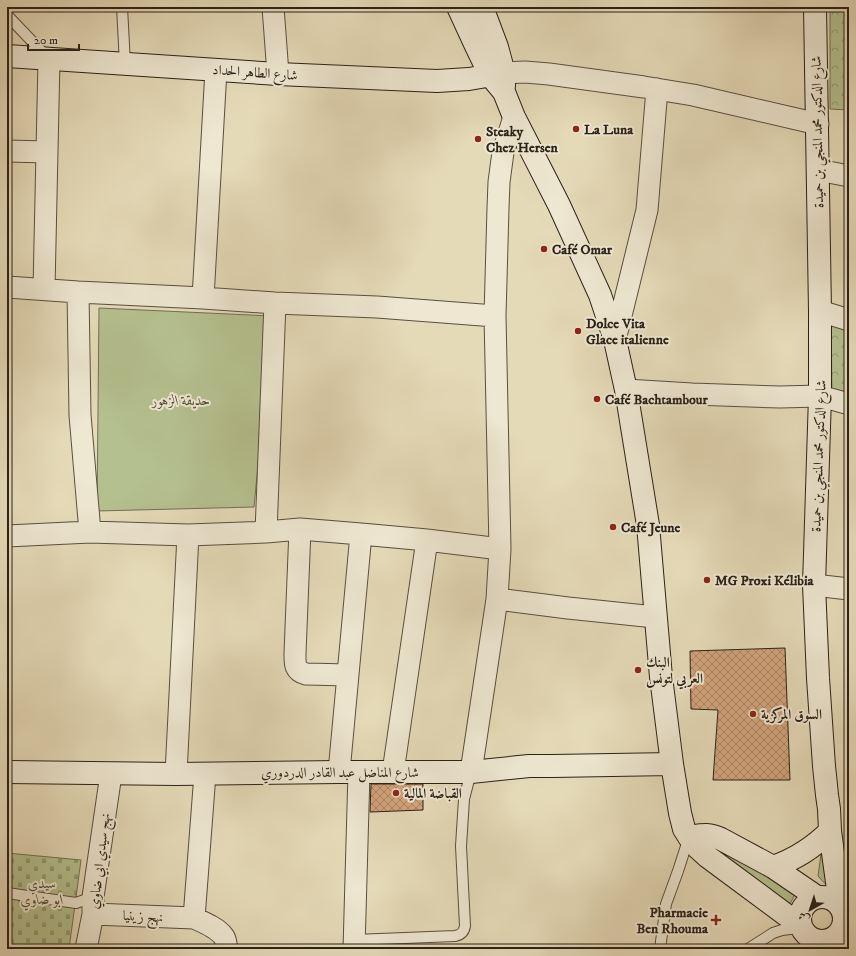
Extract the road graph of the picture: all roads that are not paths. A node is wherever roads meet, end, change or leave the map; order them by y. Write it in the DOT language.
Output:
graph roads {
  1 [pos="122,7"];
  2 [pos="273,7"];
  3 [pos="458,7"];
  4 [pos="482,7"];
  5 [pos="816,7"];
  6 [pos="7,15"];
  7 [pos="7,56"];
  8 [pos="49,59"];
  9 [pos="126,64"];
  10 [pos="216,70"];
  11 [pos="278,74"];
  12 [pos="499,80"];
  13 [pos="657,89"];
  14 [pos="514,117"];
  15 [pos="818,124"];
  16 [pos="7,150"];
  17 [pos="47,152"];
  18 [pos="818,170"];
  19 [pos="849,176"];
  20 [pos="7,287"];
  21 [pos="44,289"];
  22 [pos="78,292"];
  23 [pos="203,298"];
  24 [pos="275,303"];
  25 [pos="820,311"];
  26 [pos="495,316"];
  27 [pos="849,320"];
  28 [pos="615,340"];
  29 [pos="626,390"];
  30 [pos="820,396"];
  31 [pos="849,404"];
  32 [pos="300,529"];
  33 [pos="90,532"];
  34 [pos="266,532"];
  35 [pos="361,534"];
  36 [pos="188,535"];
  37 [pos="7,536"];
  38 [pos="427,540"];
  39 [pos="500,549"];
  40 [pos="814,585"];
  41 [pos="849,589"];
  42 [pos="497,599"];
  43 [pos="655,617"];
  44 [pos="348,675"];
  45 [pos="672,764"];
  46 [pos="7,772"];
  47 [pos="349,772"];
  48 [pos="393,772"];
  49 [pos="471,772"];
  50 [pos="111,774"];
  51 [pos="176,774"];
  52 [pos="205,774"];
  53 [pos="830,831"];
  54 [pos="689,837"];
  55 [pos="773,867"];
  56 [pos="7,893"];
  57 [pos="818,897"];
  58 [pos="93,905"];
  59 [pos="194,918"];
  60 [pos="845,919"];
  61 [pos="812,936"];
  62 [pos="354,944"];
  63 [pos="86,949"];
  64 [pos="227,949"];
  65 [pos="660,949"];
  66 [pos="748,949"];
  1 -- 9 [label="lane"];
  2 -- 11 [label="street"];
  3 -- 12 [label="street"];
  4 -- 12 [label="street"];
  5 -- 15 [label="street, شارع الدكتور محمد المنجي بن حميدة"];
  6 -- 8 [label="lane"];
  7 -- 8 [label="street, شارع الطاهر الحداد"];
  8 -- 9 [label="street, شارع الطاهر الحداد"];
  8 -- 17 [label="street"];
  9 -- 10 [label="street, شارع الطاهر الحداد"];
  10 -- 11 [label="street, شارع الطاهر الحداد"];
  10 -- 23 [label="street"];
  11 -- 12 [label="street, شارع الطاهر الحداد"];
  12 -- 13 [label="street"];
  12 -- 14 [label="street"];
  13 -- 15 [label="street"];
  13 -- 28 [label="street"];
  14 -- 26 [label="street"];
  14 -- 28 [label="street"];
  15 -- 18 [label="street, شارع الدكتور محمد المنجي بن حميدة"];
  16 -- 17 [label="street"];
  17 -- 21 [label="street"];
  18 -- 19 [label="street"];
  18 -- 25 [label="street, شارع الدكتور محمد المنجي بن حميدة"];
  20 -- 21 [label="street"];
  21 -- 22 [label="street"];
  22 -- 23 [label="street"];
  22 -- 33 [label="street"];
  23 -- 24 [label="street"];
  24 -- 26 [label="street"];
  24 -- 34 [label="street"];
  25 -- 27 [label="street"];
  25 -- 30 [label="street, شارع الدكتور محمد المنجي بن حميدة"];
  26 -- 39 [label="street"];
  28 -- 29 [label="street"];
  29 -- 30 [label="street"];
  29 -- 43 [label="street"];
  30 -- 31 [label="street"];
  30 -- 40 [label="street, شارع الدكتور محمد المنجي بن حميدة"];
  32 -- 34 [label="street"];
  32 -- 35 [label="street"];
  32 -- 44 [label="street"];
  33 -- 36 [label="street"];
  33 -- 37 [label="street"];
  34 -- 36 [label="street"];
  35 -- 38 [label="street"];
  35 -- 44 [label="street"];
  36 -- 51 [label="street"];
  38 -- 39 [label="street"];
  38 -- 48 [label="street"];
  39 -- 42 [label="street"];
  40 -- 41 [label="street"];
  40 -- 53 [label="street, شارع الدكتور محمد المنجي بن حميدة"];
  42 -- 43 [label="street"];
  42 -- 49 [label="street"];
  43 -- 45 [label="street"];
  44 -- 47 [label="street"];
  45 -- 49 [label="street, شارع المناضل عبد القادر الدردوري"];
  45 -- 54 [label="street"];
  46 -- 50 [label="street, شارع المناضل عبد القادر الدردوري"];
  47 -- 48 [label="street, شارع المناضل عبد القادر الدردوري"];
  47 -- 52 [label="street, شارع المناضل عبد القادر الدردوري"];
  47 -- 62 [label="street"];
  48 -- 49 [label="street, شارع المناضل عبد القادر الدردوري"];
  49 -- 62 [label="lane"];
  50 -- 51 [label="street, شارع المناضل عبد القادر الدردوري"];
  50 -- 58 [label="street, نهج سيدي ابي ضاوي"];
  51 -- 52 [label="street, شارع المناضل عبد القادر الدردوري"];
  52 -- 59 [label="street"];
  53 -- 55 [label="street"];
  53 -- 60 [label="street, شارع الدكتور محمد المنجي بن حميدة"];
  54 -- 55 [label="street"];
  54 -- 61 [label="street"];
  54 -- 65 [label="lane"];
  55 -- 57 [label="street"];
  56 -- 58 [label="lane"];
  57 -- 60 [label="street"];
  57 -- 61 [label="street"];
  58 -- 59 [label="street, نهج زينيا"];
  58 -- 63 [label="street, نهج سيدي ابي ضاوي"];
  59 -- 64 [label="street"];
  60 -- 61 [label="street"];
  61 -- 66 [label="lane"];
}
